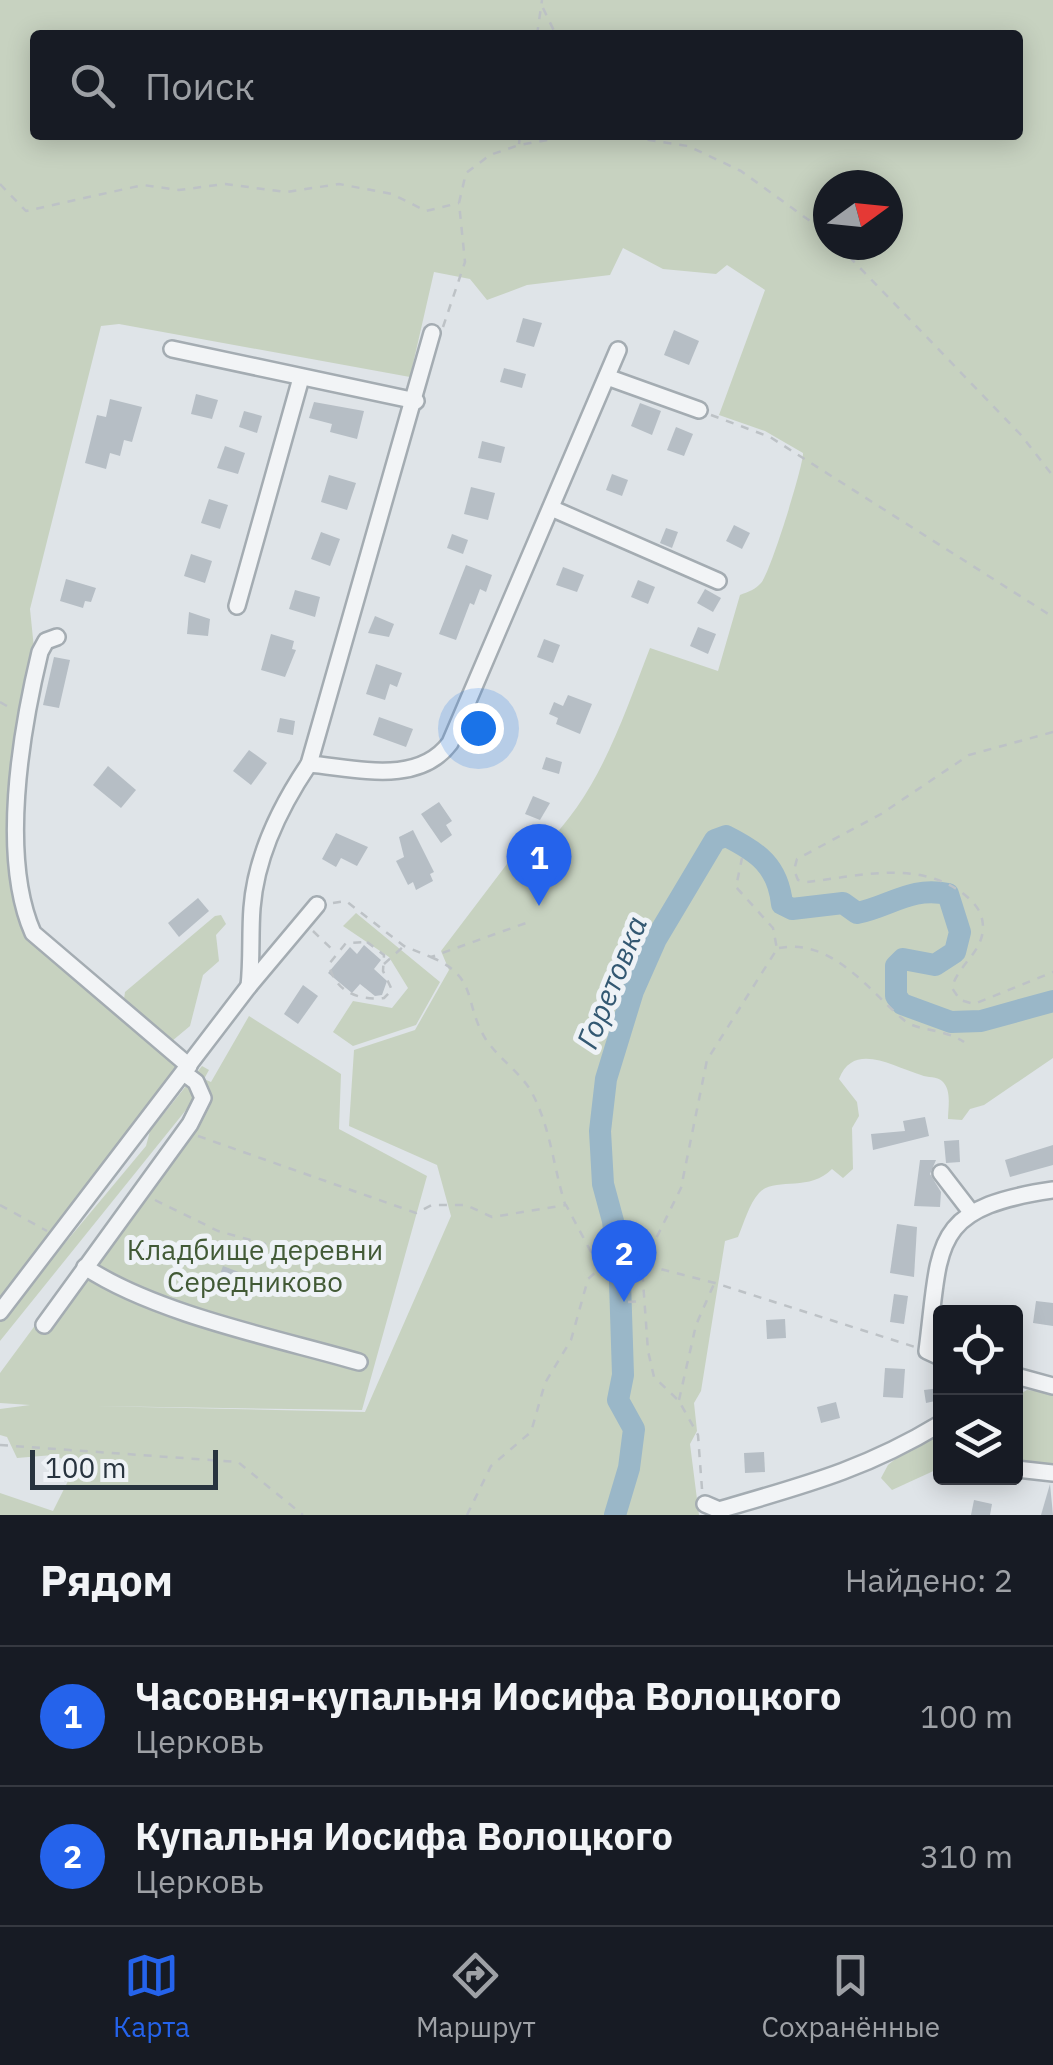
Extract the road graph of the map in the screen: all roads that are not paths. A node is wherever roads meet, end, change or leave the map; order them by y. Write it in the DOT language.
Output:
graph roads {
  1 [pos="432,333"];
  2 [pos="172,349"];
  3 [pos="618,350"];
  4 [pos="607,377"];
  5 [pos="300,378"];
  6 [pos="416,401"];
  7 [pos="699,410"];
  8 [pos="551,508"];
  9 [pos="718,581"];
  10 [pos="237,606"];
  11 [pos="57,637"];
  12 [pos="309,764"];
  13 [pos="316,905"];
  14 [pos="248,986"];
  15 [pos="186,1070"];
  16 [pos="941,1173"];
  17 [pos="1053,1190"];
  18 [pos="971,1212"];
  19 [pos="85,1266"];
  20 [pos="937,1305"];
  21 [pos="0,1312"];
  22 [pos="44,1325"];
  23 [pos="359,1362"];
  24 [pos="1023,1380"];
  25 [pos="1053,1386"];
  26 [pos="933,1428"];
  27 [pos="1023,1470"];
  28 [pos="1053,1473"];
  29 [pos="704,1504"];
  1 -- 6 [label="street"];
  2 -- 5 [label="street"];
  3 -- 4 [label="street"];
  4 -- 7 [label="street"];
  4 -- 8 [label="street"];
  5 -- 6 [label="street"];
  5 -- 10 [label="street"];
  6 -- 12 [label="street"];
  8 -- 9 [label="street"];
  8 -- 12 [label="street"];
  11 -- 15 [label="street"];
  12 -- 14 [label="street"];
  13 -- 14 [label="street"];
  14 -- 15 [label="street"];
  15 -- 19 [label="street"];
  15 -- 21 [label="street"];
  16 -- 18 [label="street"];
  17 -- 18 [label="street"];
  18 -- 20 [label="street"];
  19 -- 22 [label="street"];
  19 -- 23 [label="street"];
  24 -- 25 [label="street"];
  26 -- 29 [label="street"];
  27 -- 28 [label="street"];
}
